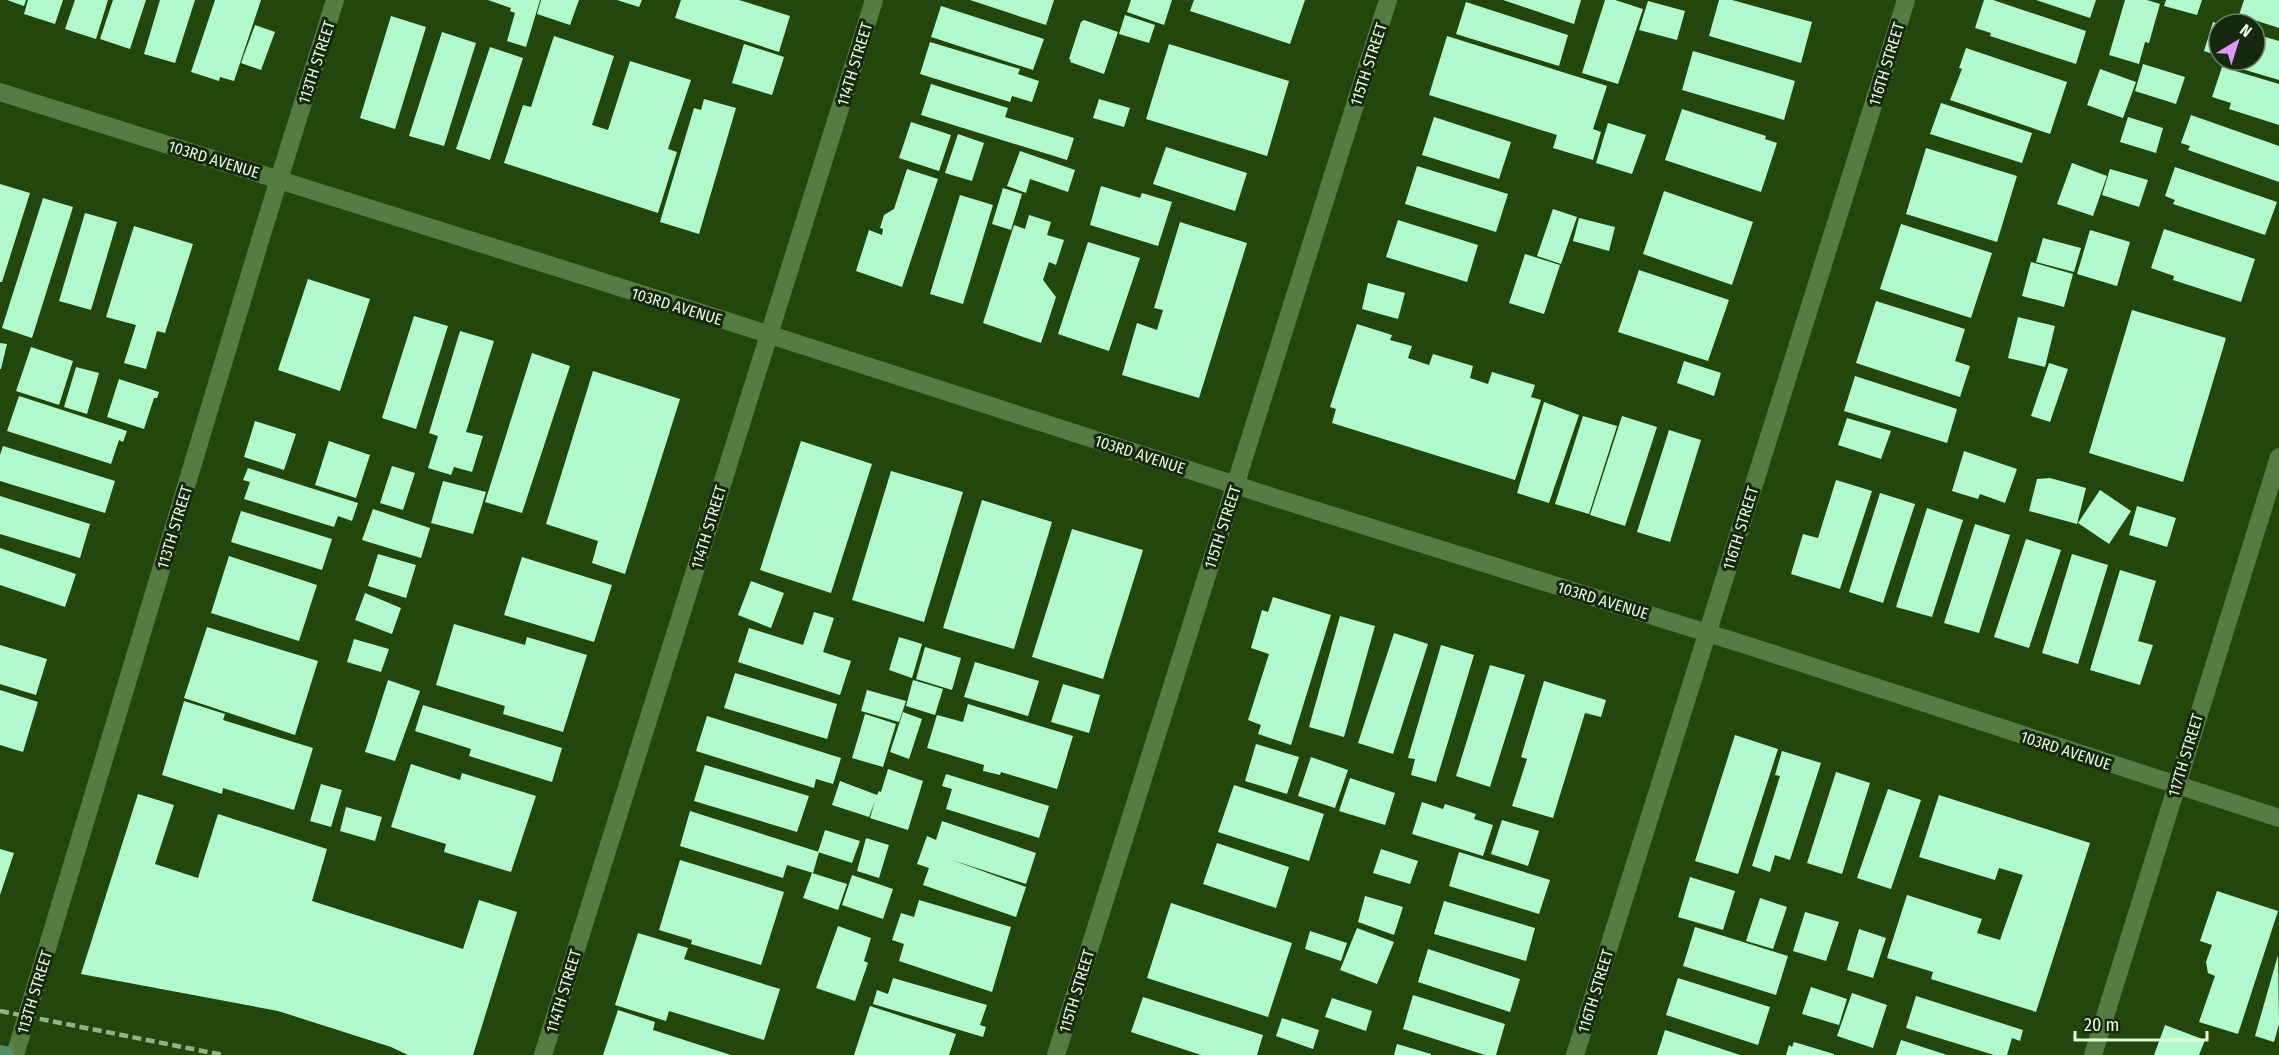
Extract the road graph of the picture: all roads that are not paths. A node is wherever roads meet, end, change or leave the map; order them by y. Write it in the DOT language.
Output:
graph roads {
  1 [pos="335,0"];
  2 [pos="874,0"];
  3 [pos="1388,0"];
  4 [pos="1906,0"];
  5 [pos="0,92"];
  6 [pos="279,180"];
  7 [pos="769,335"];
  8 [pos="2279,456"];
  9 [pos="1235,485"];
  10 [pos="1707,633"];
  11 [pos="2175,785"];
  12 [pos="2279,818"];
  13 [pos="0,1054"];
  14 [pos="5,1055"];
  15 [pos="15,1055"];
  16 [pos="543,1055"];
  17 [pos="1056,1055"];
  18 [pos="1575,1055"];
  19 [pos="2093,1055"];
  1 -- 6 [label="street, 113TH STREET"];
  2 -- 7 [label="street, 114TH STREET"];
  3 -- 9 [label="street, 115TH STREET"];
  4 -- 10 [label="street, 116TH STREET"];
  5 -- 6 [label="street, 103RD AVENUE"];
  6 -- 7 [label="street, 103RD AVENUE"];
  6 -- 15 [label="street, 113TH STREET"];
  7 -- 9 [label="street, 103RD AVENUE"];
  7 -- 16 [label="street, 114TH STREET"];
  8 -- 11 [label="street, 117TH STREET"];
  9 -- 10 [label="street, 103RD AVENUE"];
  9 -- 17 [label="street, 115TH STREET"];
  10 -- 11 [label="street, 103RD AVENUE"];
  10 -- 18 [label="street, 116TH STREET"];
  11 -- 12 [label="street, 103RD AVENUE"];
  11 -- 19 [label="street, 117TH STREET"];
  13 -- 14 [label="street"];
}
